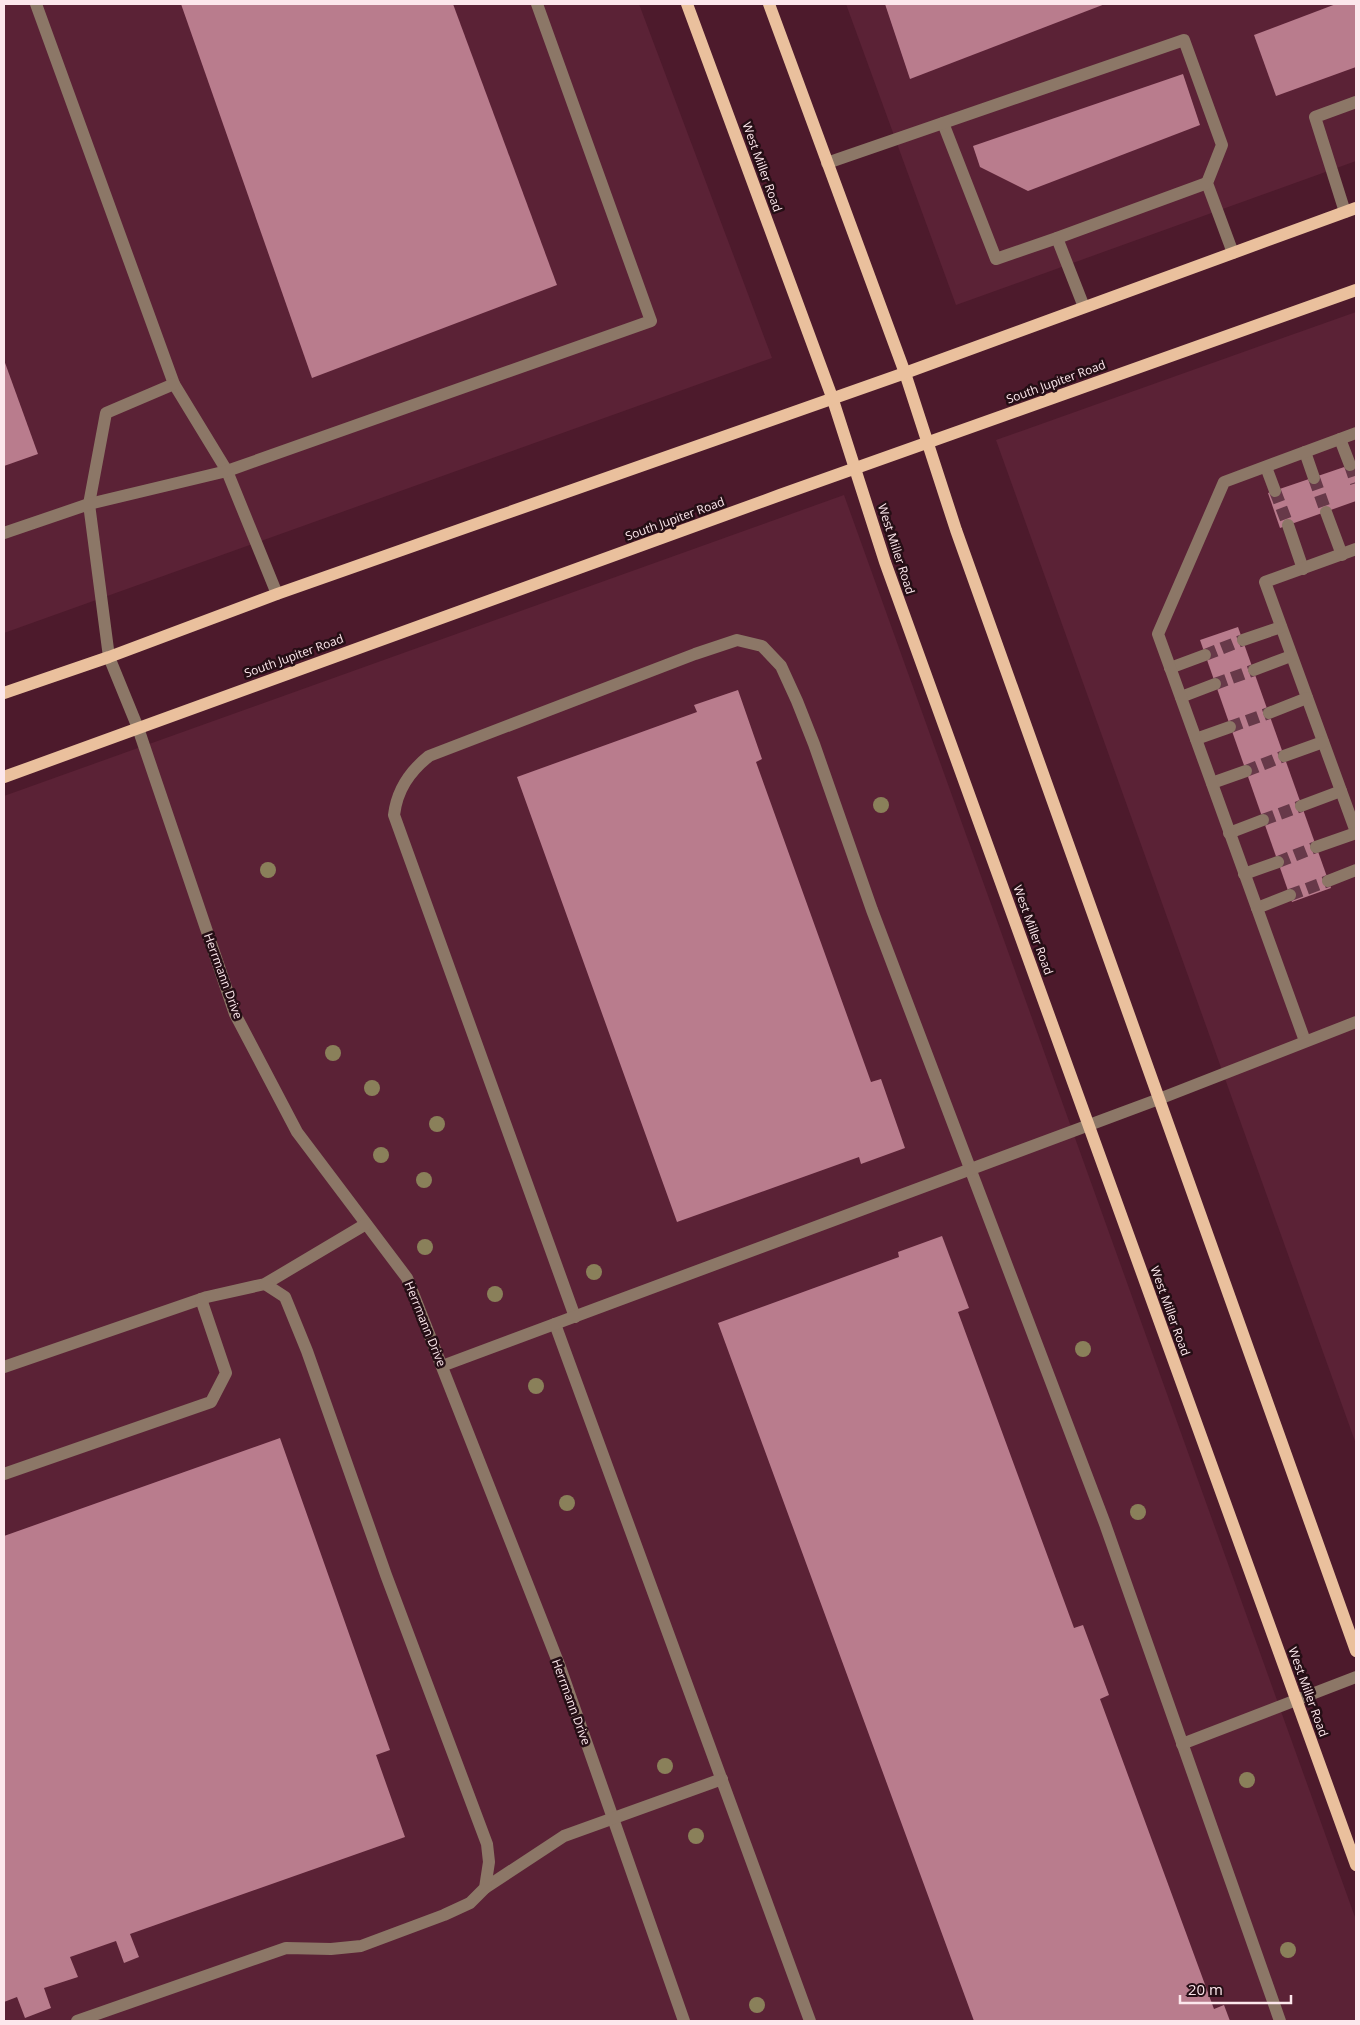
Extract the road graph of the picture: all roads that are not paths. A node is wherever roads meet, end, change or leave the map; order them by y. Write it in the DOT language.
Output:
graph roads {
  1 [pos="36,4"];
  2 [pos="537,4"];
  3 [pos="687,4"];
  4 [pos="769,4"];
  5 [pos="1356,102"];
  6 [pos="943,123"];
  7 [pos="827,163"];
  8 [pos="1207,183"];
  9 [pos="1351,210"];
  10 [pos="1057,238"];
  11 [pos="1233,253"];
  12 [pos="1356,290"];
  13 [pos="1084,307"];
  14 [pos="905,373"];
  15 [pos="174,384"];
  16 [pos="832,397"];
  17 [pos="1356,433"];
  18 [pos="1340,439"];
  19 [pos="928,443"];
  20 [pos="1304,452"];
  21 [pos="1350,465"];
  22 [pos="1266,467"];
  23 [pos="856,468"];
  24 [pos="227,471"];
  25 [pos="1314,478"];
  26 [pos="1275,491"];
  27 [pos="89,504"];
  28 [pos="1326,512"];
  29 [pos="1288,525"];
  30 [pos="4,533"];
  31 [pos="1356,550"];
  32 [pos="1342,554"];
  33 [pos="1303,569"];
  34 [pos="277,594"];
  35 [pos="1281,626"];
  36 [pos="1243,640"];
  37 [pos="1205,655"];
  38 [pos="1291,656"];
  39 [pos="109,657"];
  40 [pos="1170,668"];
  41 [pos="1254,670"];
  42 [pos="1215,684"];
  43 [pos="4,693"];
  44 [pos="1180,697"];
  45 [pos="1307,698"];
  46 [pos="1269,713"];
  47 [pos="1230,727"];
  48 [pos="138,728"];
  49 [pos="1196,739"];
  50 [pos="1323,742"];
  51 [pos="1284,756"];
  52 [pos="1246,771"];
  53 [pos="4,777"];
  54 [pos="1212,783"];
  55 [pos="1341,791"];
  56 [pos="1301,806"];
  57 [pos="1263,820"];
  58 [pos="1356,832"];
  59 [pos="1229,833"];
  60 [pos="1316,847"];
  61 [pos="1278,862"];
  62 [pos="1356,870"];
  63 [pos="1244,874"];
  64 [pos="1328,881"];
  65 [pos="1290,895"];
  66 [pos="1257,908"];
  67 [pos="1356,1022"];
  68 [pos="1305,1042"];
  69 [pos="1160,1099"];
  70 [pos="1088,1125"];
  71 [pos="970,1170"];
  72 [pos="366,1224"];
  73 [pos="265,1284"];
  74 [pos="201,1299"];
  75 [pos="575,1317"];
  76 [pos="555,1324"];
  77 [pos="4,1366"];
  78 [pos="442,1366"];
  79 [pos="4,1474"];
  80 [pos="1356,1651"];
  81 [pos="1356,1678"];
  82 [pos="1296,1700"];
  83 [pos="1182,1744"];
  84 [pos="722,1779"];
  85 [pos="612,1817"];
  86 [pos="1356,1865"];
  87 [pos="484,1888"];
  88 [pos="76,2021"];
  89 [pos="684,2021"];
  90 [pos="810,2021"];
  91 [pos="1280,2021"];
  1 -- 15 [label="street"];
  2 -- 24 [label="street"];
  3 -- 16 [label="main road, West Miller Road"];
  4 -- 7 [label="main road"];
  5 -- 9 [label="street"];
  6 -- 7 [label="street"];
  6 -- 8 [label="street"];
  6 -- 10 [label="street"];
  7 -- 14 [label="main road"];
  8 -- 10 [label="street"];
  8 -- 11 [label="street"];
  9 -- 11 [label="main road"];
  10 -- 13 [label="street"];
  11 -- 13 [label="main road"];
  12 -- 19 [label="main road, South Jupiter Road"];
  13 -- 14 [label="main road"];
  14 -- 16 [label="main road"];
  14 -- 19 [label="main road"];
  15 -- 24 [label="street"];
  15 -- 27 [label="street, Herrmann Drive"];
  16 -- 23 [label="main road, West Miller Road"];
  16 -- 34 [label="main road"];
  17 -- 18 [label="street"];
  18 -- 20 [label="street"];
  18 -- 21 [label="street"];
  19 -- 23 [label="main road, South Jupiter Road"];
  19 -- 69 [label="main road"];
  20 -- 22 [label="street"];
  20 -- 25 [label="street"];
  22 -- 26 [label="street"];
  22 -- 40 [label="street"];
  23 -- 48 [label="main road, South Jupiter Road"];
  23 -- 70 [label="main road, West Miller Road"];
  24 -- 27 [label="street"];
  24 -- 34 [label="street"];
  27 -- 30 [label="street"];
  27 -- 39 [label="street, Herrmann Drive"];
  28 -- 32 [label="street"];
  29 -- 33 [label="street"];
  31 -- 32 [label="street"];
  32 -- 33 [label="street"];
  33 -- 35 [label="street"];
  34 -- 39 [label="main road"];
  35 -- 36 [label="street"];
  35 -- 38 [label="street"];
  37 -- 40 [label="street"];
  38 -- 41 [label="street"];
  38 -- 45 [label="street"];
  39 -- 43 [label="main road"];
  39 -- 48 [label="street, Herrmann Drive"];
  40 -- 44 [label="street"];
  42 -- 44 [label="street"];
  44 -- 49 [label="street"];
  45 -- 46 [label="street"];
  45 -- 50 [label="street"];
  47 -- 49 [label="street"];
  48 -- 53 [label="main road, South Jupiter Road"];
  48 -- 72 [label="street, Herrmann Drive"];
  49 -- 54 [label="street"];
  50 -- 51 [label="street"];
  50 -- 55 [label="street"];
  52 -- 54 [label="street"];
  54 -- 59 [label="street"];
  55 -- 56 [label="street"];
  55 -- 58 [label="street"];
  57 -- 59 [label="street"];
  58 -- 60 [label="street"];
  59 -- 63 [label="street"];
  61 -- 63 [label="street"];
  62 -- 64 [label="street"];
  63 -- 66 [label="street"];
  65 -- 66 [label="street"];
  66 -- 68 [label="street"];
  67 -- 68 [label="street"];
  68 -- 69 [label="street"];
  69 -- 70 [label="street"];
  69 -- 80 [label="main road"];
  70 -- 71 [label="street"];
  70 -- 82 [label="main road, West Miller Road"];
  71 -- 75 [label="street"];
  71 -- 75 [label="street"];
  71 -- 83 [label="street"];
  72 -- 73 [label="street"];
  72 -- 78 [label="street, Herrmann Drive"];
  73 -- 74 [label="street"];
  73 -- 87 [label="street"];
  74 -- 77 [label="street"];
  74 -- 79 [label="street"];
  75 -- 76 [label="street"];
  76 -- 78 [label="street"];
  76 -- 84 [label="street"];
  78 -- 85 [label="street, Herrmann Drive"];
  81 -- 82 [label="street"];
  82 -- 83 [label="street"];
  82 -- 86 [label="main road, West Miller Road"];
  83 -- 91 [label="street"];
  84 -- 85 [label="street"];
  84 -- 90 [label="street"];
  85 -- 87 [label="street"];
  85 -- 89 [label="street, Herrmann Drive"];
  87 -- 88 [label="street"];
}
